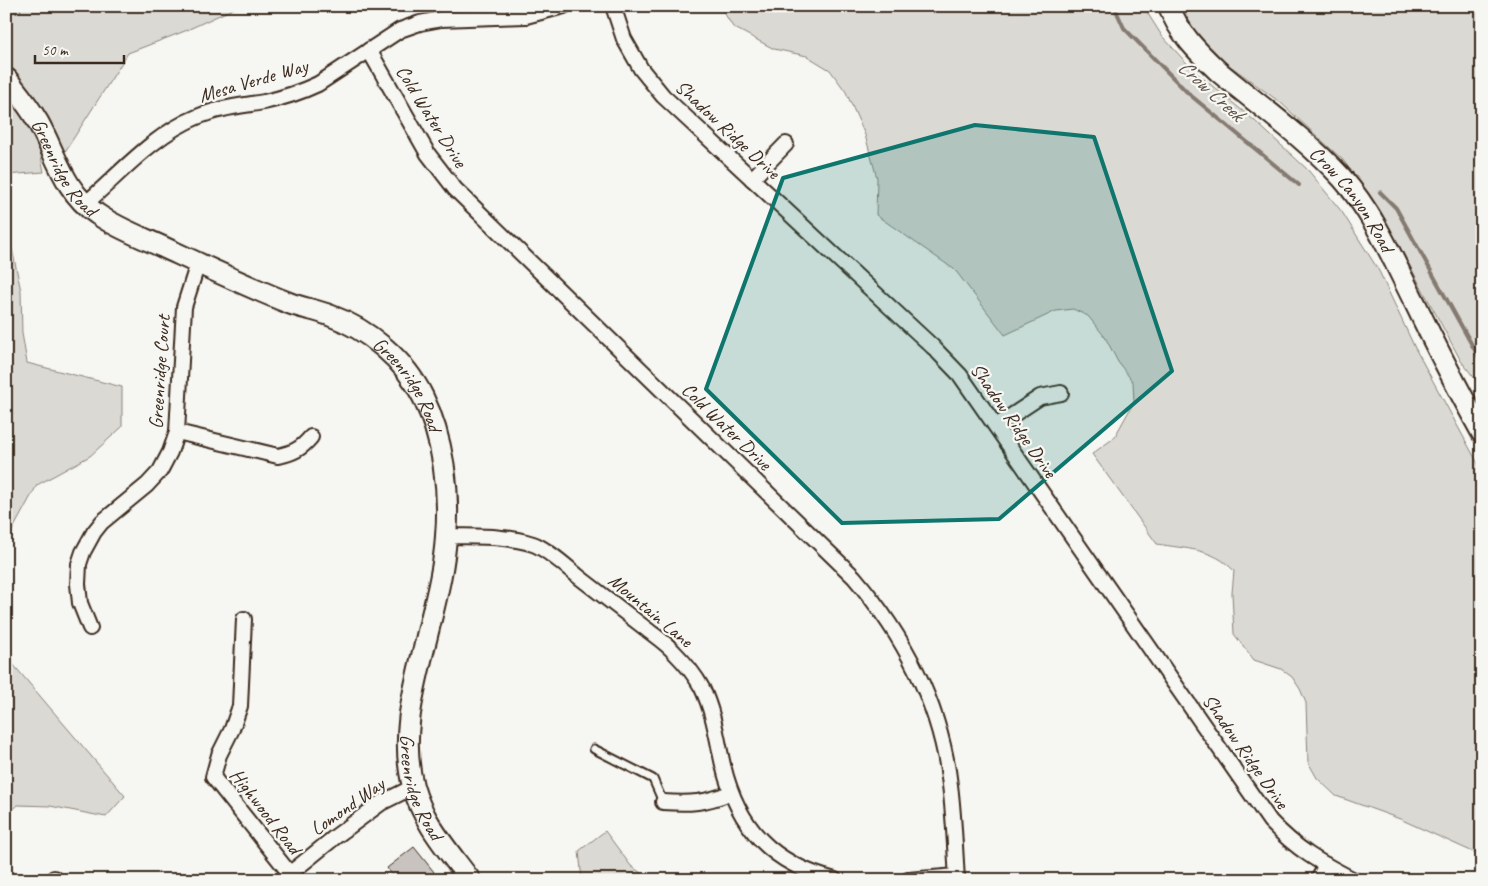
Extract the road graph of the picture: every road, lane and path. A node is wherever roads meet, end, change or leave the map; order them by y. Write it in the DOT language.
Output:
graph roads {
  1 [pos="27,6"];
  2 [pos="564,6"];
  3 [pos="613,6"];
  4 [pos="1170,6"];
  5 [pos="6,11"];
  6 [pos="369,50"];
  7 [pos="6,79"];
  8 [pos="786,144"];
  9 [pos="752,179"];
  10 [pos="86,204"];
  11 [pos="198,263"];
  12 [pos="1061,393"];
  13 [pos="996,426"];
  14 [pos="177,432"];
  15 [pos="1482,433"];
  16 [pos="312,437"];
  17 [pos="446,536"];
  18 [pos="244,619"];
  19 [pos="90,628"];
  20 [pos="594,749"];
  21 [pos="413,787"];
  22 [pos="730,793"];
  23 [pos="663,802"];
  24 [pos="1326,865"];
  25 [pos="289,878"];
  26 [pos="957,878"];
  27 [pos="470,880"];
  28 [pos="835,880"];
  29 [pos="908,880"];
  30 [pos="1318,880"];
  31 [pos="1354,880"];
  1 -- 5 [label="path"];
  2 -- 6 [label="street, Mesa Verde Way"];
  3 -- 9 [label="street, Shadow Ridge Drive"];
  4 -- 15 [label="street, Crow Canyon Road"];
  6 -- 10 [label="street, Mesa Verde Way"];
  6 -- 26 [label="street, Cold Water Drive"];
  7 -- 10 [label="street, Greenridge Road"];
  8 -- 9 [label="street"];
  9 -- 13 [label="street, Shadow Ridge Drive"];
  10 -- 11 [label="street, Greenridge Road"];
  11 -- 14 [label="street, Greenridge Court"];
  11 -- 17 [label="street, Greenridge Road"];
  12 -- 13 [label="street"];
  13 -- 24 [label="street, Shadow Ridge Drive"];
  14 -- 16 [label="street"];
  14 -- 19 [label="street, Greenridge Court"];
  17 -- 21 [label="street, Greenridge Road"];
  17 -- 22 [label="street, Mountain Lane"];
  18 -- 25 [label="street, Highwood Road"];
  20 -- 23 [label="lane"];
  21 -- 25 [label="street, Lomond Way"];
  21 -- 27 [label="street, Greenridge Road"];
  22 -- 23 [label="street"];
  22 -- 28 [label="street, Mountain Lane"];
  24 -- 30 [label="street"];
  24 -- 31 [label="street, Shadow Ridge Drive"];
  26 -- 29 [label="street"];
}
